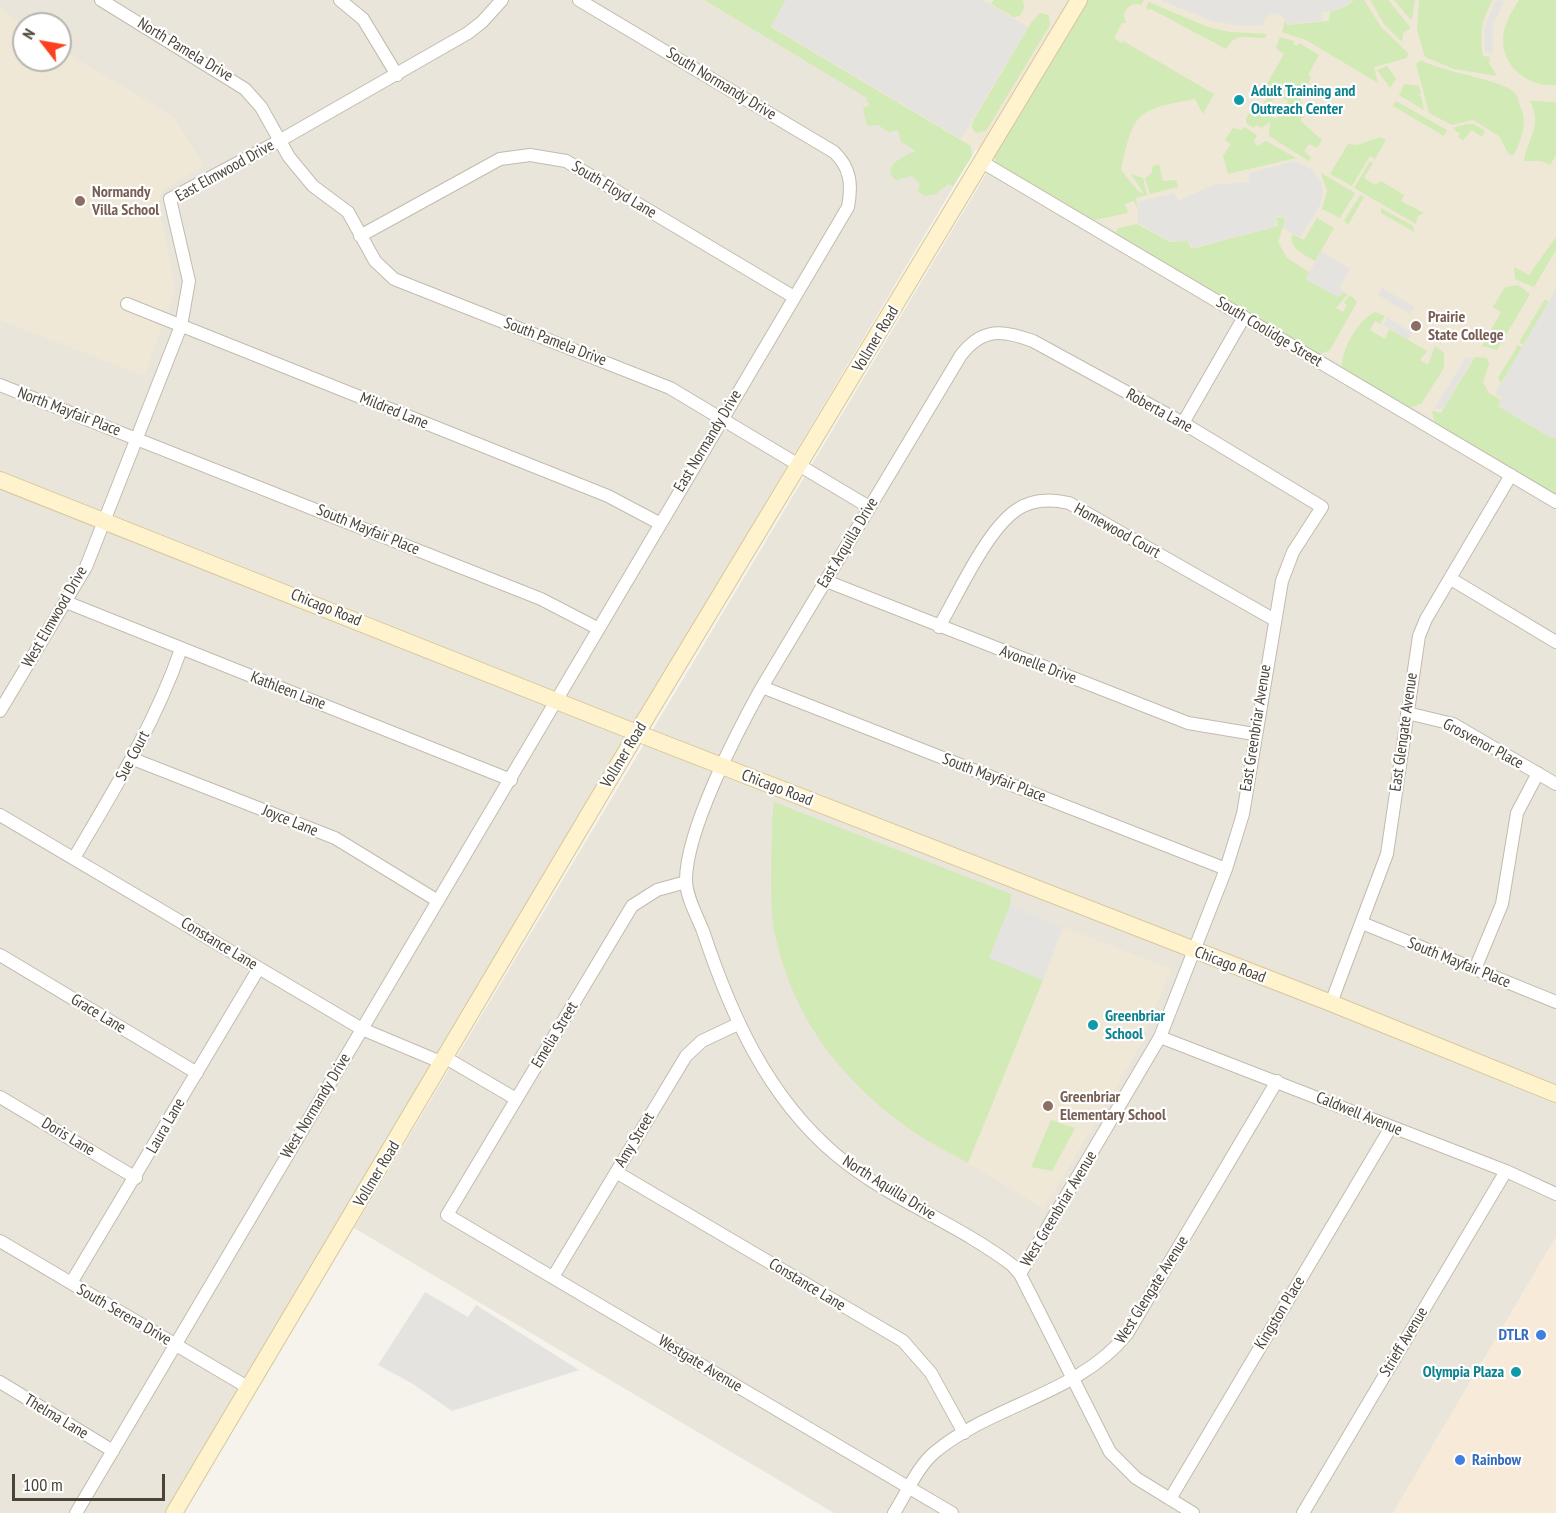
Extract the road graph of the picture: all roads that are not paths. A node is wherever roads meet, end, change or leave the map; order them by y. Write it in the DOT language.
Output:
graph roads {
  1 [pos="101,0"];
  2 [pos="340,0"];
  3 [pos="502,0"];
  4 [pos="579,0"];
  5 [pos="1079,0"];
  6 [pos="397,75"];
  7 [pos="279,141"];
  8 [pos="982,162"];
  9 [pos="850,180"];
  10 [pos="360,236"];
  11 [pos="794,297"];
  12 [pos="126,303"];
  13 [pos="1244,317"];
  14 [pos="181,326"];
  15 [pos="990,333"];
  16 [pos="0,385"];
  17 [pos="721,420"];
  18 [pos="1183,423"];
  19 [pos="137,439"];
  20 [pos="799,467"];
  21 [pos="1511,475"];
  22 [pos="0,480"];
  23 [pos="1556,502"];
  24 [pos="869,507"];
  25 [pos="1322,507"];
  26 [pos="104,519"];
  27 [pos="659,523"];
  28 [pos="1451,579"];
  29 [pos="826,580"];
  30 [pos="66,602"];
  31 [pos="1273,619"];
  32 [pos="939,627"];
  33 [pos="597,628"];
  34 [pos="1556,642"];
  35 [pos="181,649"];
  36 [pos="762,687"];
  37 [pos="555,699"];
  38 [pos="0,711"];
  39 [pos="1407,713"];
  40 [pos="637,733"];
  41 [pos="1254,734"];
  42 [pos="133,759"];
  43 [pos="722,767"];
  44 [pos="1538,773"];
  45 [pos="511,780"];
  46 [pos="1556,784"];
  47 [pos="0,815"];
  48 [pos="74,858"];
  49 [pos="1226,869"];
  50 [pos="686,882"];
  51 [pos="438,901"];
  52 [pos="1362,923"];
  53 [pos="1195,952"];
  54 [pos="0,955"];
  55 [pos="259,968"];
  56 [pos="1475,969"];
  57 [pos="1556,1002"];
  58 [pos="1331,1003"];
  59 [pos="738,1024"];
  60 [pos="362,1029"];
  61 [pos="1160,1037"];
  62 [pos="444,1061"];
  63 [pos="197,1073"];
  64 [pos="1277,1081"];
  65 [pos="1556,1094"];
  66 [pos="0,1097"];
  67 [pos="516,1099"];
  68 [pos="1390,1127"];
  69 [pos="1506,1171"];
  70 [pos="616,1172"];
  71 [pos="136,1178"];
  72 [pos="1556,1194"];
  73 [pos="447,1215"];
  74 [pos="0,1241"];
  75 [pos="1020,1274"];
  76 [pos="553,1277"];
  77 [pos="71,1283"];
  78 [pos="176,1345"];
  79 [pos="1071,1377"];
  80 [pos="0,1382"];
  81 [pos="249,1388"];
  82 [pos="964,1433"];
  83 [pos="113,1451"];
  84 [pos="910,1488"];
  85 [pos="1170,1499"];
  86 [pos="76,1513"];
  87 [pos="174,1513"];
  88 [pos="894,1513"];
  89 [pos="952,1513"];
  90 [pos="1193,1513"];
  91 [pos="1303,1513"];
  1 -- 7 [label="street, North Pamela Drive"];
  2 -- 6 [label="street"];
  3 -- 6 [label="street, East Elmwood Drive"];
  4 -- 9 [label="street, South Normandy Drive"];
  5 -- 8 [label="main road, Vollmer Road"];
  6 -- 7 [label="street, East Elmwood Drive"];
  7 -- 10 [label="street, South Pamela Drive"];
  7 -- 14 [label="street, East Elmwood Drive"];
  8 -- 13 [label="street, South Coolidge Street"];
  8 -- 20 [label="main road, Vollmer Road"];
  9 -- 11 [label="street, East Normandy Drive"];
  10 -- 11 [label="street, South Floyd Lane"];
  10 -- 17 [label="street, South Pamela Drive"];
  11 -- 17 [label="street, East Normandy Drive"];
  12 -- 14 [label="street, Mildred Lane"];
  13 -- 18 [label="street"];
  13 -- 21 [label="street, South Coolidge Street"];
  14 -- 19 [label="street, East Elmwood Drive"];
  14 -- 27 [label="street, Mildred Lane"];
  15 -- 18 [label="street, Roberta Lane"];
  15 -- 24 [label="street, East Arquilla Drive"];
  16 -- 19 [label="street, North Mayfair Place"];
  17 -- 20 [label="street, South Pamela Drive"];
  17 -- 27 [label="street, East Normandy Drive"];
  18 -- 25 [label="street, Roberta Lane"];
  19 -- 26 [label="street, East Elmwood Drive"];
  19 -- 33 [label="street, South Mayfair Place"];
  20 -- 24 [label="street, South Pamela Drive"];
  20 -- 40 [label="main road, Vollmer Road"];
  21 -- 23 [label="street, South Coolidge Street"];
  21 -- 28 [label="street, East Glengate Avenue"];
  22 -- 26 [label="main road, Chicago Road"];
  24 -- 29 [label="street, East Arquilla Drive"];
  25 -- 31 [label="street, East Greenbriar Avenue"];
  26 -- 30 [label="street, West Elmwood Drive"];
  26 -- 37 [label="main road, Chicago Road"];
  27 -- 33 [label="street, East Normandy Drive"];
  28 -- 34 [label="street"];
  28 -- 39 [label="street, East Glengate Avenue"];
  29 -- 32 [label="street, Avonelle Drive"];
  29 -- 36 [label="street, East Arquilla Drive"];
  30 -- 35 [label="street, Kathleen Lane"];
  30 -- 38 [label="street, West Elmwood Drive"];
  31 -- 32 [label="street, Homewood Court"];
  31 -- 41 [label="street, East Greenbriar Avenue"];
  32 -- 41 [label="street, Avonelle Drive"];
  33 -- 37 [label="street, East Normandy Drive"];
  35 -- 42 [label="street, Sue Court"];
  35 -- 45 [label="street, Kathleen Lane"];
  36 -- 43 [label="street, East Arquilla Drive"];
  36 -- 49 [label="street, South Mayfair Place"];
  37 -- 40 [label="main road, Chicago Road"];
  37 -- 45 [label="street, West Normandy Drive"];
  39 -- 44 [label="street, Grosvenor Place"];
  39 -- 52 [label="street, East Glengate Avenue"];
  40 -- 43 [label="main road, Chicago Road"];
  40 -- 62 [label="main road, Vollmer Road"];
  41 -- 49 [label="street, East Greenbriar Avenue"];
  42 -- 48 [label="street, Sue Court"];
  42 -- 51 [label="street, Joyce Lane"];
  43 -- 50 [label="street, North Aquilla Drive"];
  43 -- 53 [label="main road, Chicago Road"];
  44 -- 46 [label="street, Grosvenor Place"];
  44 -- 56 [label="street"];
  45 -- 51 [label="street, West Normandy Drive"];
  47 -- 48 [label="street, Constance Lane"];
  48 -- 55 [label="street, Constance Lane"];
  49 -- 53 [label="street, East Greenbriar Avenue"];
  50 -- 59 [label="street, North Aquilla Drive"];
  50 -- 67 [label="street, Emelia Street"];
  51 -- 60 [label="street, West Normandy Drive"];
  52 -- 56 [label="street, South Mayfair Place"];
  52 -- 58 [label="street, East Glengate Avenue"];
  53 -- 58 [label="main road, Chicago Road"];
  53 -- 61 [label="street, West Greenbriar Avenue"];
  54 -- 63 [label="street, Grace Lane"];
  55 -- 60 [label="street, Constance Lane"];
  55 -- 63 [label="street, Laura Lane"];
  56 -- 57 [label="street, South Mayfair Place"];
  58 -- 65 [label="main road, Chicago Road"];
  59 -- 70 [label="street, Amy Street"];
  59 -- 75 [label="street, North Aquilla Drive"];
  60 -- 62 [label="street, Constance Lane"];
  60 -- 78 [label="street, West Normandy Drive"];
  61 -- 64 [label="street, Caldwell Avenue"];
  61 -- 75 [label="street, West Greenbriar Avenue"];
  62 -- 67 [label="street, Constance Lane"];
  62 -- 81 [label="main road, Vollmer Road"];
  63 -- 71 [label="street, Laura Lane"];
  64 -- 68 [label="street, Caldwell Avenue"];
  64 -- 79 [label="street, West Glengate Avenue"];
  66 -- 71 [label="street, Doris Lane"];
  67 -- 73 [label="street, Emelia Street"];
  68 -- 69 [label="street, Caldwell Avenue"];
  68 -- 85 [label="street, Kingston Place"];
  69 -- 72 [label="street, Caldwell Avenue"];
  69 -- 91 [label="street, Strieff Avenue"];
  70 -- 76 [label="street, Amy Street"];
  70 -- 82 [label="street, Constance Lane"];
  71 -- 77 [label="street, Laura Lane"];
  73 -- 76 [label="street, Westgate Avenue"];
  74 -- 77 [label="street, South Serena Drive"];
  75 -- 79 [label="street, North Aquilla Drive"];
  76 -- 84 [label="street, Westgate Avenue"];
  77 -- 78 [label="street, South Serena Drive"];
  78 -- 81 [label="street, South Serena Drive"];
  78 -- 83 [label="street, West Normandy Drive"];
  79 -- 82 [label="street, West Glengate Avenue"];
  79 -- 85 [label="street, North Aquilla Drive"];
  80 -- 83 [label="street, Thelma Lane"];
  81 -- 87 [label="main road, Vollmer Road"];
  82 -- 84 [label="street, West Glengate Avenue"];
  83 -- 86 [label="street, West Normandy Drive"];
  84 -- 88 [label="street, West Glengate Avenue"];
  84 -- 89 [label="street, Westgate Avenue"];
  85 -- 90 [label="street, North Aquilla Drive"];
}
